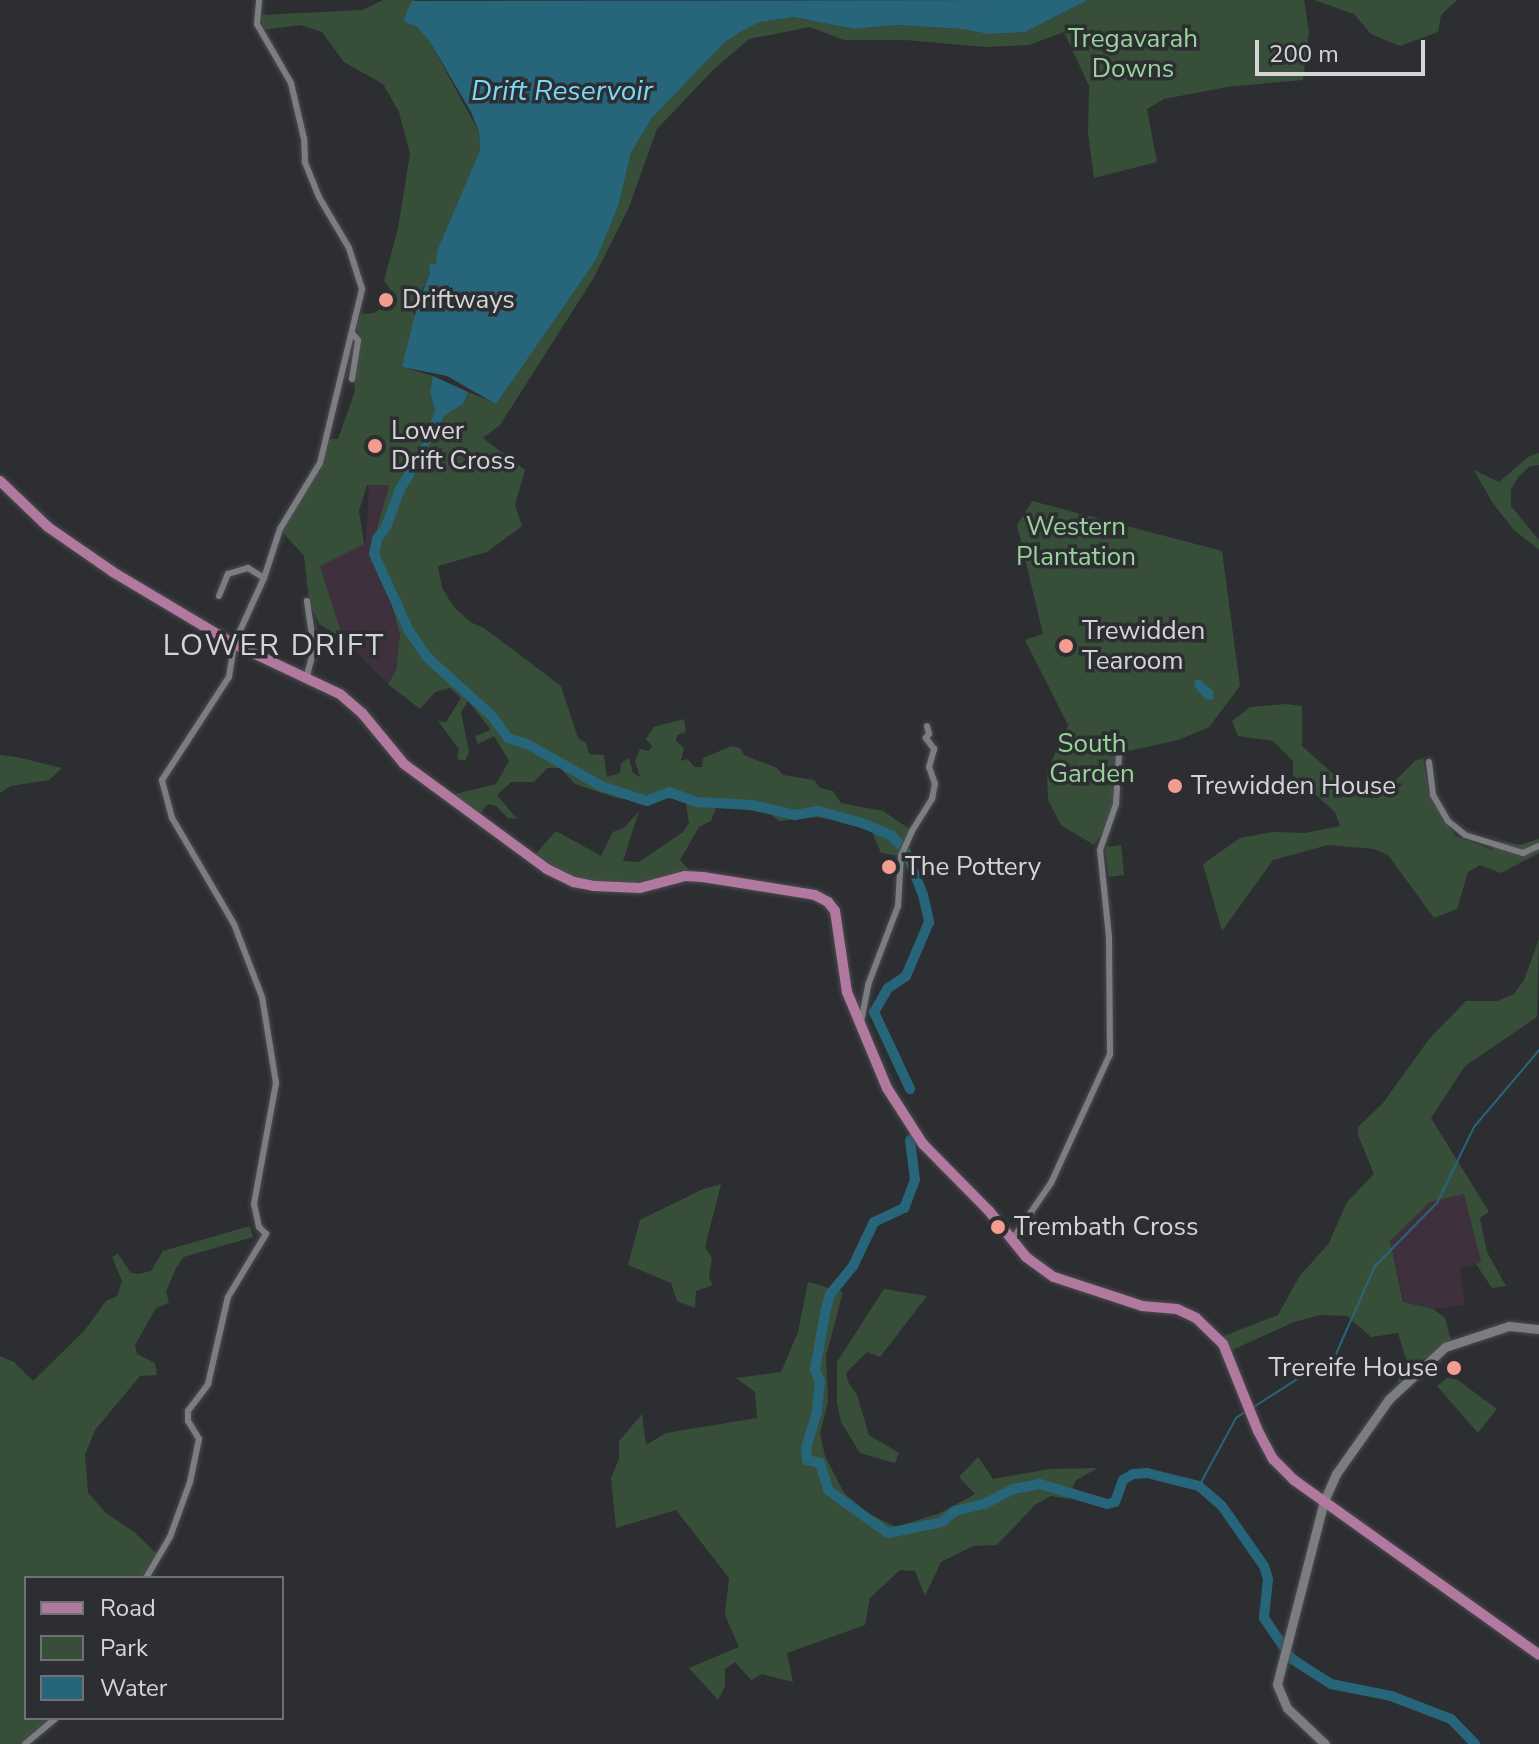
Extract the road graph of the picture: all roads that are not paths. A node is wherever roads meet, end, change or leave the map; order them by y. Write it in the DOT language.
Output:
graph roads {
  1 [pos="259,0"];
  2 [pos="352,333"];
  3 [pos="352,379"];
  4 [pos="0,481"];
  5 [pos="264,578"];
  6 [pos="219,596"];
  7 [pos="307,601"];
  8 [pos="234,644"];
  9 [pos="307,676"];
  10 [pos="927,726"];
  11 [pos="1119,753"];
  12 [pos="1429,762"];
  13 [pos="1539,846"];
  14 [pos="861,1022"];
  15 [pos="1012,1240"];
  16 [pos="1539,1329"];
  17 [pos="1324,1501"];
  18 [pos="147,1576"];
  19 [pos="1539,1655"];
  20 [pos="54,1720"];
  21 [pos="25,1744"];
  22 [pos="1325,1744"];
  1 -- 2 [label="street"];
  2 -- 3 [label="street"];
  2 -- 5 [label="street"];
  4 -- 8 [label="main road"];
  5 -- 6 [label="street"];
  5 -- 8 [label="street"];
  7 -- 9 [label="street"];
  8 -- 9 [label="main road"];
  8 -- 18 [label="street"];
  9 -- 14 [label="main road"];
  10 -- 14 [label="street"];
  11 -- 15 [label="street"];
  12 -- 13 [label="street"];
  14 -- 15 [label="main road"];
  15 -- 17 [label="main road"];
  16 -- 17 [label="main road"];
  17 -- 19 [label="main road"];
  17 -- 22 [label="main road"];
  20 -- 21 [label="street"];
}
